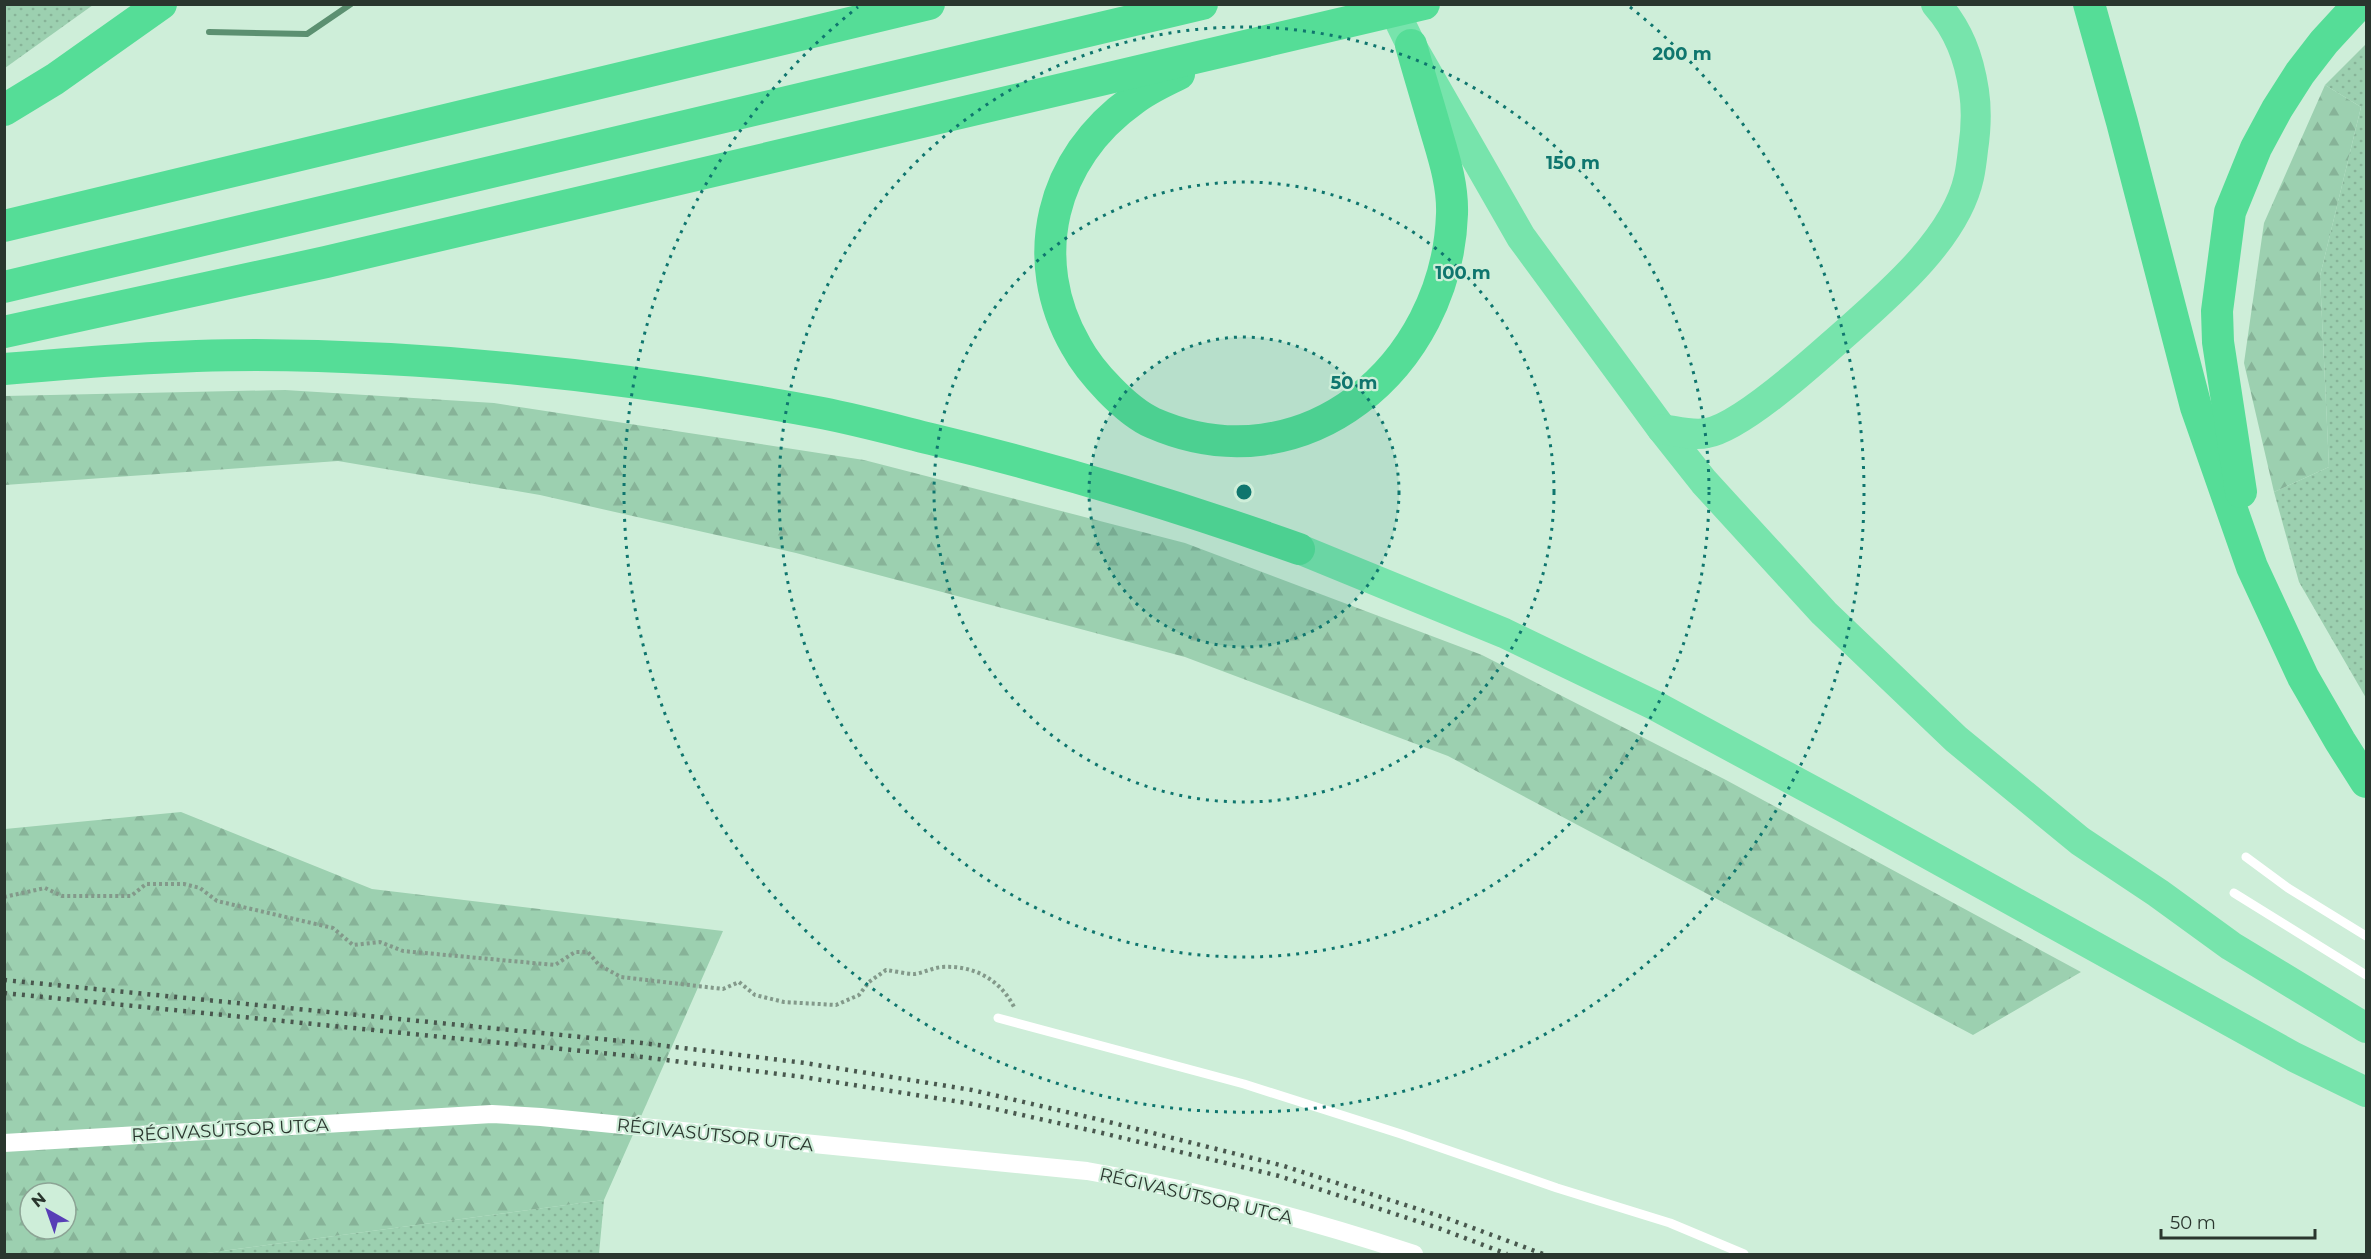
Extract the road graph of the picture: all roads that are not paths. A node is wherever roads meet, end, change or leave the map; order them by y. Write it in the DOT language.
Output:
graph roads {
  1 [pos="161,4"];
  2 [pos="929,4"];
  3 [pos="1202,4"];
  4 [pos="1391,4"];
  5 [pos="1424,4"];
  6 [pos="1936,4"];
  7 [pos="2089,4"];
  8 [pos="2359,4"];
  9 [pos="1411,45"];
  10 [pos="1224,52"];
  11 [pos="4,110"];
  12 [pos="4,225"];
  13 [pos="4,287"];
  14 [pos="4,332"];
  15 [pos="4,369"];
  16 [pos="1662,429"];
  17 [pos="1299,549"];
  18 [pos="2252,567"];
  19 [pos="2367,782"];
  20 [pos="2246,857"];
  21 [pos="2234,893"];
  22 [pos="2367,936"];
  23 [pos="2367,975"];
  24 [pos="2338,1010"];
  25 [pos="999,1018"];
  26 [pos="2367,1021"];
  27 [pos="2367,1028"];
  28 [pos="2367,1092"];
  29 [pos="4,1143"];
  30 [pos="1414,1254"];
  31 [pos="1744,1254"];
  1 -- 11 [label="highway"];
  2 -- 12 [label="highway"];
  3 -- 13 [label="highway"];
  4 -- 9 [label="highway"];
  5 -- 10 [label="highway"];
  6 -- 16 [label="highway"];
  7 -- 18 [label="highway"];
  8 -- 18 [label="highway"];
  9 -- 10 [label="highway"];
  9 -- 16 [label="highway"];
  10 -- 14 [label="highway"];
  15 -- 17 [label="highway"];
  16 -- 24 [label="highway"];
  17 -- 28 [label="highway"];
  18 -- 19 [label="highway"];
  20 -- 22 [label="lane"];
  21 -- 23 [label="lane"];
  24 -- 26 [label="highway"];
  24 -- 27 [label="highway"];
  25 -- 31 [label="lane"];
  29 -- 30 [label="street, RÉGIVASÚTSOR UTCA"];
}
